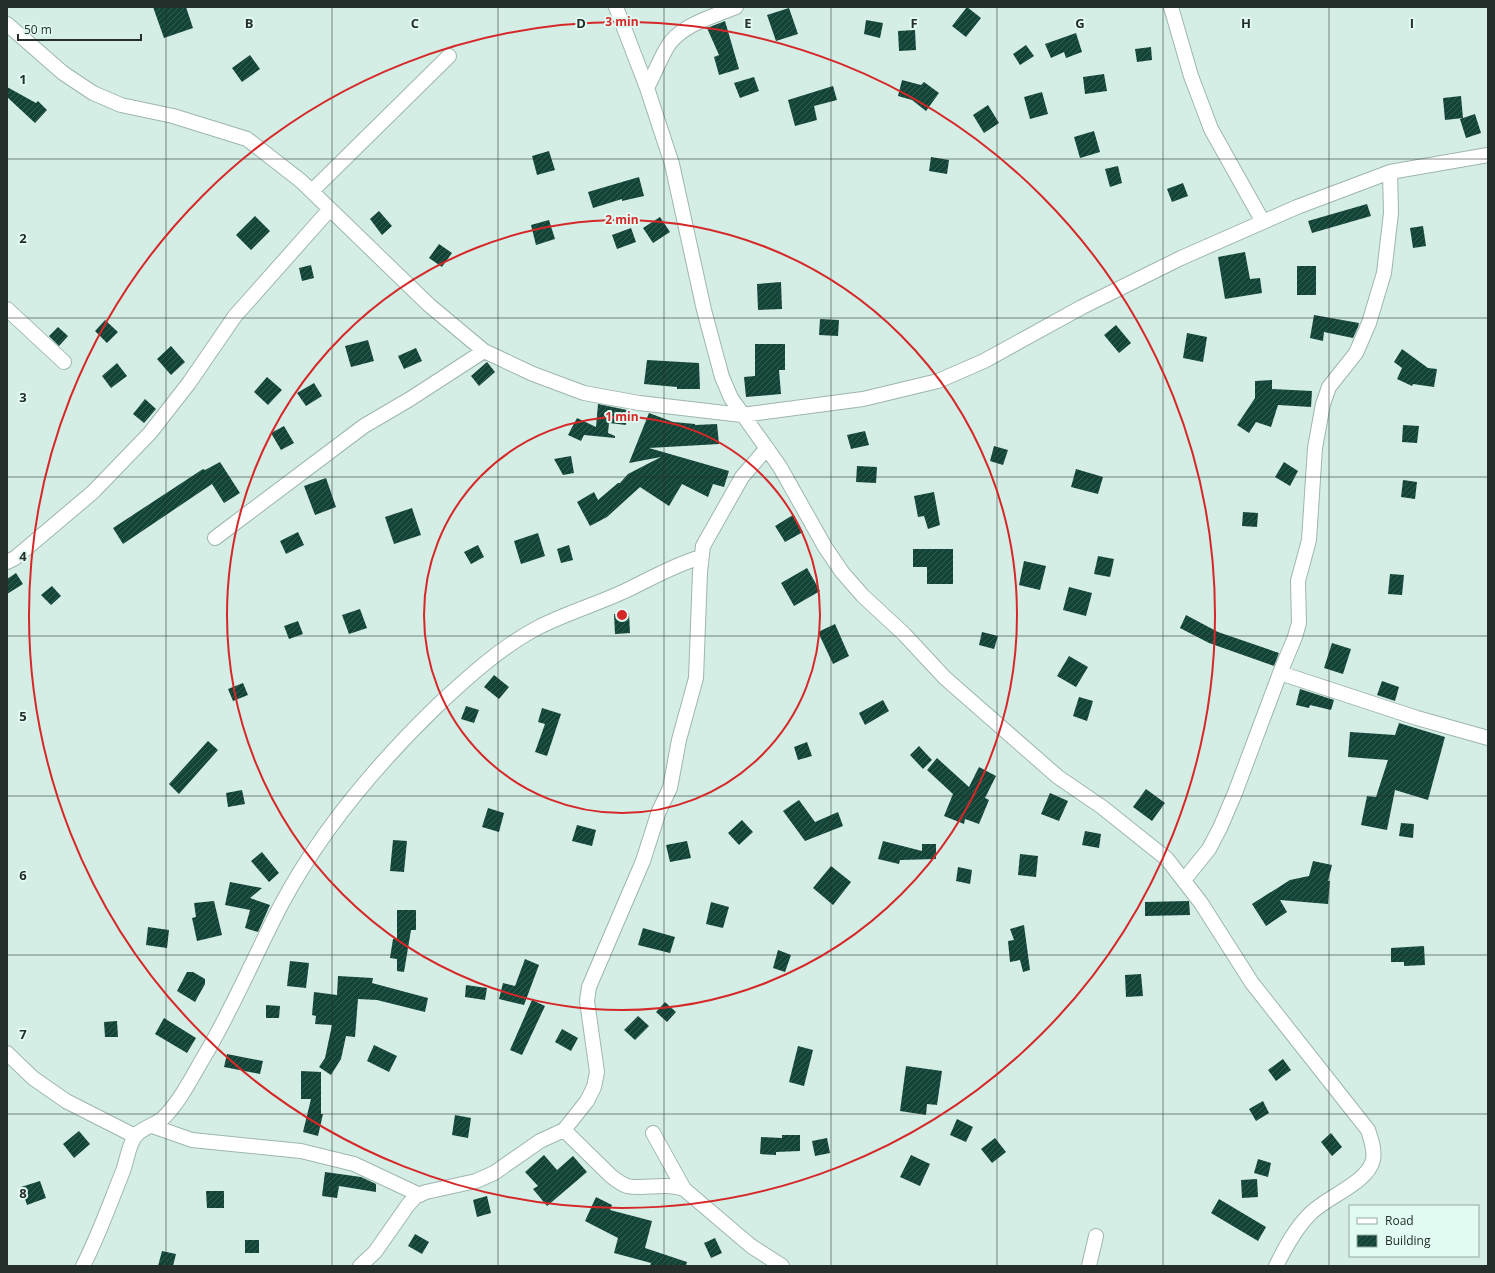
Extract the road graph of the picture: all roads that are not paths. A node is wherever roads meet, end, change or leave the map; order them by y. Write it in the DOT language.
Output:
graph roads {
  1 [pos="616,7"];
  2 [pos="736,7"];
  3 [pos="1171,7"];
  4 [pos="7,24"];
  5 [pos="449,56"];
  6 [pos="647,88"];
  7 [pos="1488,155"];
  8 [pos="1390,172"];
  9 [pos="312,191"];
  10 [pos="330,209"];
  11 [pos="1263,222"];
  12 [pos="7,309"];
  13 [pos="484,350"];
  14 [pos="64,362"];
  15 [pos="742,415"];
  16 [pos="767,448"];
  17 [pos="215,538"];
  18 [pos="701,557"];
  19 [pos="7,562"];
  20 [pos="1280,673"];
  21 [pos="1488,738"];
  22 [pos="1184,880"];
  23 [pos="7,1053"];
  24 [pos="152,1126"];
  25 [pos="564,1130"];
  26 [pos="653,1133"];
  27 [pos="135,1136"];
  28 [pos="684,1189"];
  29 [pos="420,1195"];
  30 [pos="1096,1236"];
  31 [pos="83,1266"];
  32 [pos="360,1266"];
  33 [pos="782,1266"];
  34 [pos="1089,1266"];
  35 [pos="1276,1266"];
  1 -- 6 [label="street"];
  2 -- 6 [label="street"];
  3 -- 11 [label="street"];
  4 -- 9 [label="street"];
  5 -- 9 [label="street"];
  6 -- 15 [label="street"];
  7 -- 8 [label="street"];
  8 -- 11 [label="street"];
  8 -- 20 [label="street"];
  9 -- 10 [label="street"];
  10 -- 13 [label="street"];
  10 -- 19 [label="street"];
  11 -- 15 [label="street"];
  12 -- 14 [label="street"];
  13 -- 15 [label="street"];
  13 -- 17 [label="street"];
  15 -- 16 [label="street"];
  16 -- 18 [label="street"];
  16 -- 22 [label="street"];
  18 -- 24 [label="street"];
  18 -- 25 [label="street"];
  20 -- 21 [label="street"];
  20 -- 22 [label="street"];
  22 -- 35 [label="street"];
  23 -- 27 [label="street"];
  24 -- 27 [label="street"];
  24 -- 29 [label="street"];
  25 -- 28 [label="street"];
  25 -- 29 [label="street"];
  26 -- 28 [label="street"];
  27 -- 31 [label="street"];
  28 -- 33 [label="street"];
  29 -- 32 [label="street"];
  30 -- 34 [label="street"];
}
